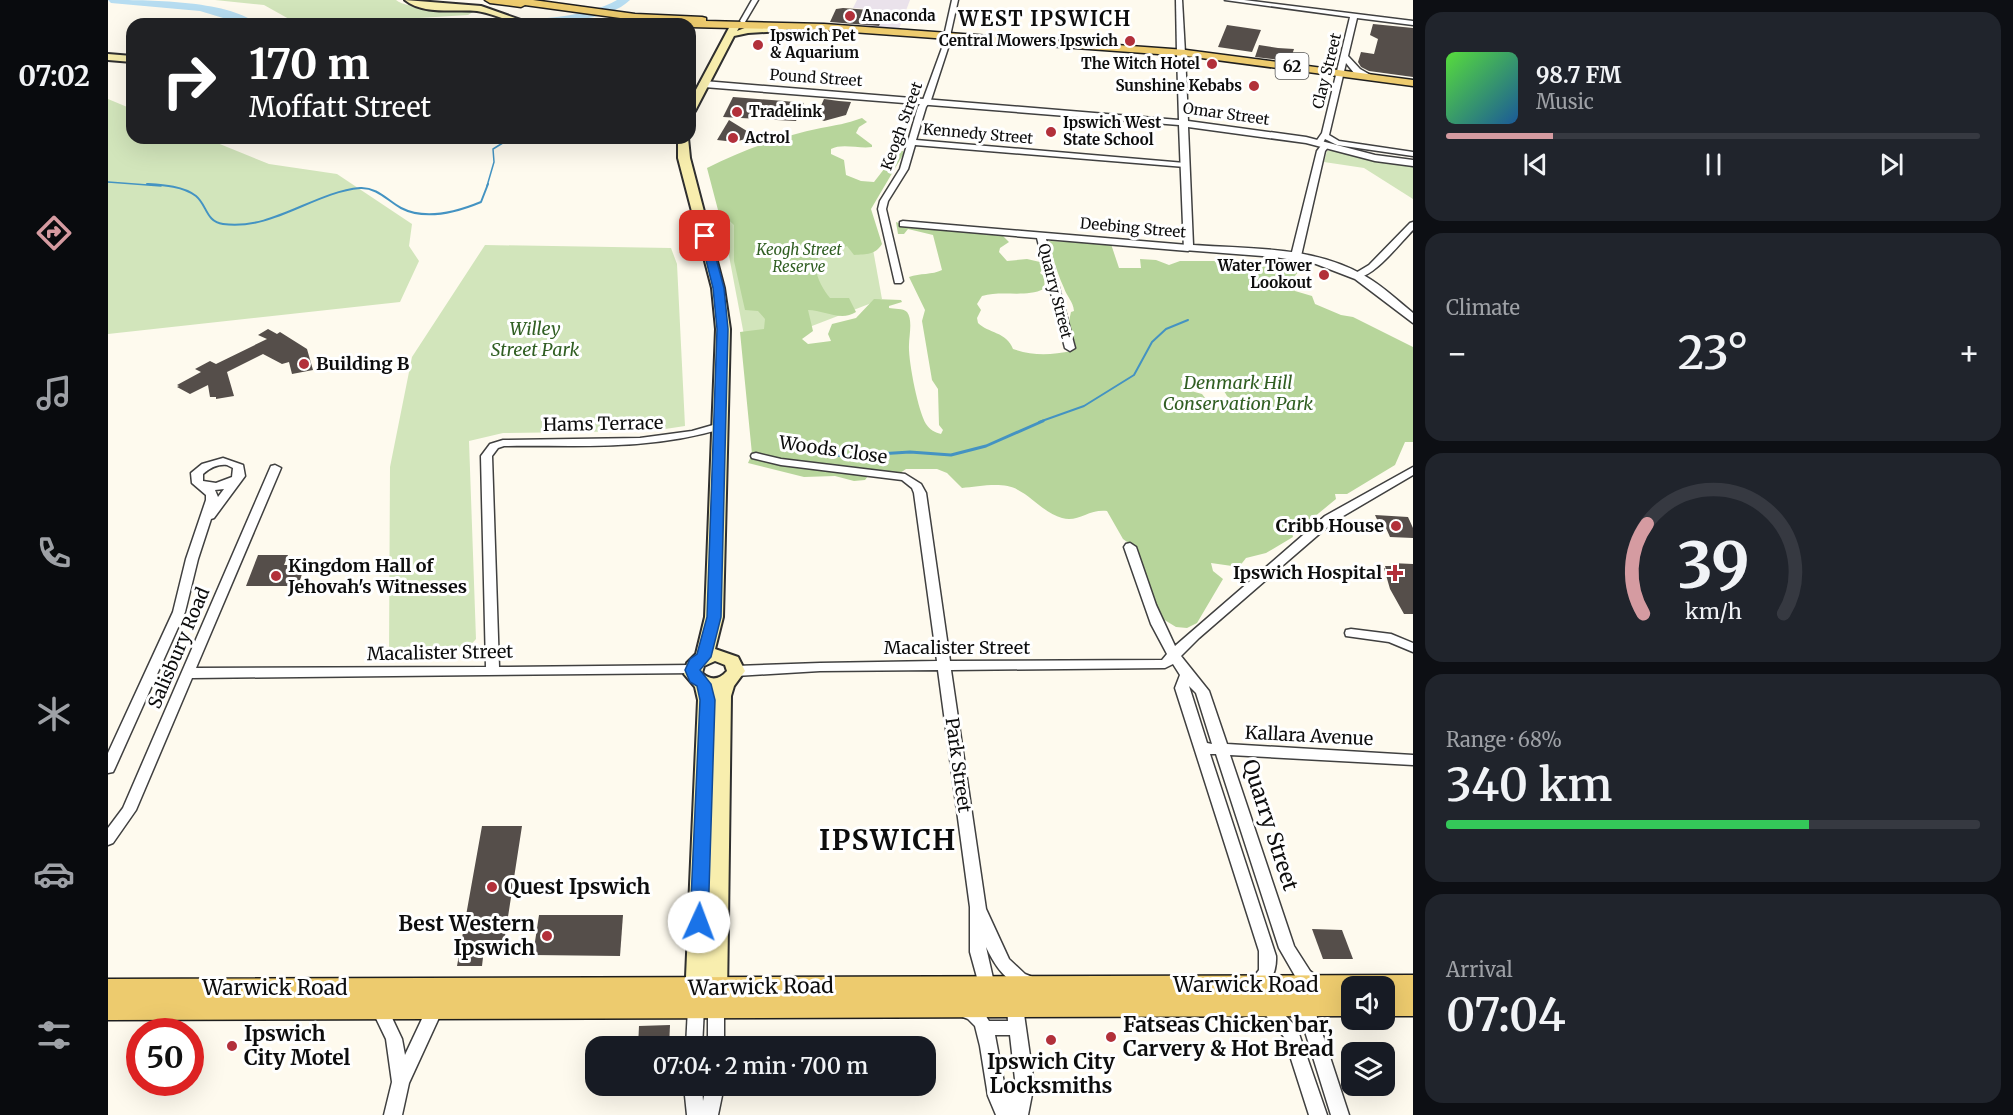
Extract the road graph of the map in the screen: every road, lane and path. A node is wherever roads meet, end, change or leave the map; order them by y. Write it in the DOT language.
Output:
graph roads {
  1 [pos="401,0"];
  2 [pos="409,0"];
  3 [pos="490,0"];
  4 [pos="512,0"];
  5 [pos="755,0"];
  6 [pos="955,0"];
  7 [pos="1179,0"];
  8 [pos="1228,0"];
  9 [pos="1312,0"];
  10 [pos="536,5"];
  11 [pos="432,6"];
  12 [pos="1309,10"];
  13 [pos="1354,16"];
  14 [pos="508,18"];
  15 [pos="626,18"];
  16 [pos="1413,23"];
  17 [pos="696,24"];
  18 [pos="696,25"];
  19 [pos="706,25"];
  20 [pos="739,27"];
  21 [pos="824,27"];
  22 [pos="947,36"];
  23 [pos="945,48"];
  24 [pos="723,52"];
  25 [pos="1181,53"];
  26 [pos="1344,56"];
  27 [pos="108,57"];
  28 [pos="126,58"];
  29 [pos="1340,74"];
  30 [pos="1370,77"];
  31 [pos="1413,83"];
  32 [pos="704,84"];
  33 [pos="1143,86"];
  34 [pos="1182,89"];
  35 [pos="696,99"];
  36 [pos="925,102"];
  37 [pos="1183,123"];
  38 [pos="1325,141"];
  39 [pos="912,142"];
  40 [pos="683,144"];
  41 [pos="1413,154"];
  42 [pos="1413,164"];
  43 [pos="1185,165"];
  44 [pos="903,224"];
  45 [pos="1413,225"];
  46 [pos="1042,235"];
  47 [pos="1188,248"];
  48 [pos="1296,256"];
  49 [pos="1357,276"];
  50 [pos="898,281"];
  51 [pos="1413,319"];
  52 [pos="1070,348"];
  53 [pos="720,426"];
  54 [pos="756,456"];
  55 [pos="275,468"];
  56 [pos="1413,470"];
  57 [pos="905,477"];
  58 [pos="235,480"];
  59 [pos="203,485"];
  60 [pos="206,522"];
  61 [pos="1130,547"];
  62 [pos="714,617"];
  63 [pos="1351,633"];
  64 [pos="1413,648"];
  65 [pos="1175,654"];
  66 [pos="945,667"];
  67 [pos="493,670"];
  68 [pos="700,670"];
  69 [pos="730,670"];
  70 [pos="188,674"];
  71 [pos="1186,676"];
  72 [pos="1202,748"];
  73 [pos="1222,749"];
  74 [pos="1413,760"];
  75 [pos="108,768"];
  76 [pos="108,839"];
  77 [pos="978,907"];
  78 [pos="1413,985"];
  79 [pos="1043,986"];
  80 [pos="987,987"];
  81 [pos="108,989"];
  82 [pos="1266,992"];
  83 [pos="1310,995"];
  84 [pos="706,998"];
  85 [pos="1341,1002"];
  86 [pos="1395,1005"];
  87 [pos="1413,1005"];
  88 [pos="379,1008"];
  89 [pos="960,1008"];
  90 [pos="108,1009"];
  91 [pos="435,1009"];
  92 [pos="1016,1017"];
  93 [pos="984,1028"];
  94 [pos="697,1036"];
  95 [pos="714,1036"];
  96 [pos="400,1083"];
  97 [pos="694,1096"];
  98 [pos="713,1096"];
  99 [pos="997,1096"];
  100 [pos="1024,1096"];
  101 [pos="393,1115"];
  102 [pos="696,1115"];
  103 [pos="710,1115"];
  104 [pos="1005,1115"];
  105 [pos="1019,1115"];
  106 [pos="1318,1115"];
  107 [pos="1340,1115"];
  1 -- 11 [label="main road"];
  2 -- 11 [label="main road"];
  3 -- 10 [label="main road, 62"];
  4 -- 10 [label="main road, 62"];
  5 -- 20 [label="street"];
  6 -- 22 [label="street"];
  7 -- 25 [label="street"];
  8 -- 12 [label="street"];
  9 -- 12 [label="street"];
  10 -- 15 [label="main road, 62"];
  11 -- 14 [label="main road"];
  12 -- 13 [label="street"];
  13 -- 16 [label="street"];
  13 -- 26 [label="street, Clay Street"];
  17 -- 20 [label="main road, 62"];
  18 -- 19 [label="main road, 62"];
  19 -- 20 [label="main road, 62"];
  19 -- 24 [label="main road"];
  20 -- 21 [label="main road, 62"];
  20 -- 21 [label="main road, 62"];
  20 -- 24 [label="main road"];
  21 -- 22 [label="main road, 62"];
  22 -- 25 [label="main road, 62"];
  23 -- 36 [label="street, Keogh Street"];
  24 -- 32 [label="main road"];
  25 -- 29 [label="main road, 62"];
  25 -- 34 [label="street"];
  26 -- 29 [label="street, Clay Street"];
  26 -- 30 [label="street"];
  27 -- 28 [label="main road"];
  29 -- 30 [label="main road, 62"];
  29 -- 38 [label="street, Clay Street"];
  30 -- 31 [label="main road, 62"];
  32 -- 35 [label="main road"];
  32 -- 36 [label="street, Pound Street"];
  33 -- 34 [label="street"];
  34 -- 37 [label="street"];
  36 -- 37 [label="street, Omar Street"];
  36 -- 39 [label="street, Keogh Street"];
  37 -- 38 [label="street, Omar Street"];
  37 -- 43 [label="street"];
  38 -- 41 [label="street, Omar Street"];
  38 -- 42 [label="street, Omar Street"];
  38 -- 48 [label="street, Clay Street"];
  39 -- 43 [label="street, Kennedy Street"];
  39 -- 50 [label="street, Keogh Street"];
  40 -- 53 [label="main road"];
  43 -- 47 [label="street"];
  44 -- 46 [label="street, Deebing Street"];
  45 -- 49 [label="street"];
  46 -- 47 [label="street, Deebing Street"];
  46 -- 52 [label="street, Quarry Street"];
  47 -- 48 [label="street, Deebing Street"];
  48 -- 49 [label="street, Deebing Street"];
  49 -- 51 [label="street, Deebing Street"];
  53 -- 62 [label="main road"];
  53 -- 67 [label="street, Hams Terrace"];
  54 -- 57 [label="street, Woods Close"];
  55 -- 70 [label="street, Salisbury Road"];
  56 -- 65 [label="street, Macalister Street"];
  57 -- 66 [label="street, Park Street"];
  58 -- 59 [label="street"];
  58 -- 59 [label="street"];
  58 -- 60 [label="street"];
  59 -- 60 [label="street, Salisbury Road"];
  60 -- 75 [label="street, Salisbury Road"];
  61 -- 65 [label="street, Quarry Street"];
  62 -- 68 [label="main road"];
  62 -- 69 [label="main road"];
  63 -- 64 [label="street"];
  65 -- 66 [label="street, Macalister Street"];
  65 -- 71 [label="street, Quarry Street"];
  66 -- 69 [label="street, Macalister Street"];
  66 -- 77 [label="street, Park Street"];
  67 -- 68 [label="street, Macalister Street"];
  67 -- 70 [label="street, Macalister Street"];
  68 -- 69 [label="main road"];
  68 -- 69 [label="main road"];
  68 -- 84 [label="main road"];
  69 -- 84 [label="main road"];
  70 -- 76 [label="street, Salisbury Road"];
  71 -- 72 [label="street, Quarry Street"];
  71 -- 73 [label="street, Quarry Street"];
  72 -- 73 [label="street, Kallara Avenue"];
  72 -- 82 [label="street, Quarry Street"];
  73 -- 74 [label="street, Kallara Avenue"];
  73 -- 83 [label="street, Quarry Street"];
  77 -- 79 [label="street"];
  77 -- 80 [label="street, Park Street"];
  78 -- 83 [label="main road, Warwick Road"];
  79 -- 80 [label="main road, Warwick Road"];
  79 -- 82 [label="main road, Warwick Road"];
  80 -- 84 [label="main road, Warwick Road"];
  80 -- 92 [label="main road"];
  81 -- 84 [label="main road, Warwick Road"];
  82 -- 83 [label="main road, Warwick Road"];
  82 -- 92 [label="main road, Warwick Road"];
  82 -- 106 [label="street"];
  83 -- 85 [label="main road, Warwick Road"];
  83 -- 107 [label="street, Quarry Street"];
  84 -- 89 [label="main road, Warwick Road"];
  84 -- 91 [label="main road, Warwick Road"];
  84 -- 94 [label="street"];
  84 -- 95 [label="street"];
  86 -- 87 [label="main road"];
  88 -- 90 [label="main road, Warwick Road"];
  88 -- 91 [label="main road, Warwick Road"];
  88 -- 96 [label="street"];
  89 -- 92 [label="main road, Warwick Road"];
  89 -- 93 [label="street"];
  91 -- 96 [label="street"];
  92 -- 93 [label="street"];
  92 -- 100 [label="street"];
  93 -- 99 [label="street"];
  96 -- 101 [label="street"];
  97 -- 102 [label="street"];
  98 -- 103 [label="street"];
  99 -- 100 [label="street"];
  99 -- 104 [label="street"];
  100 -- 105 [label="street"];
}
